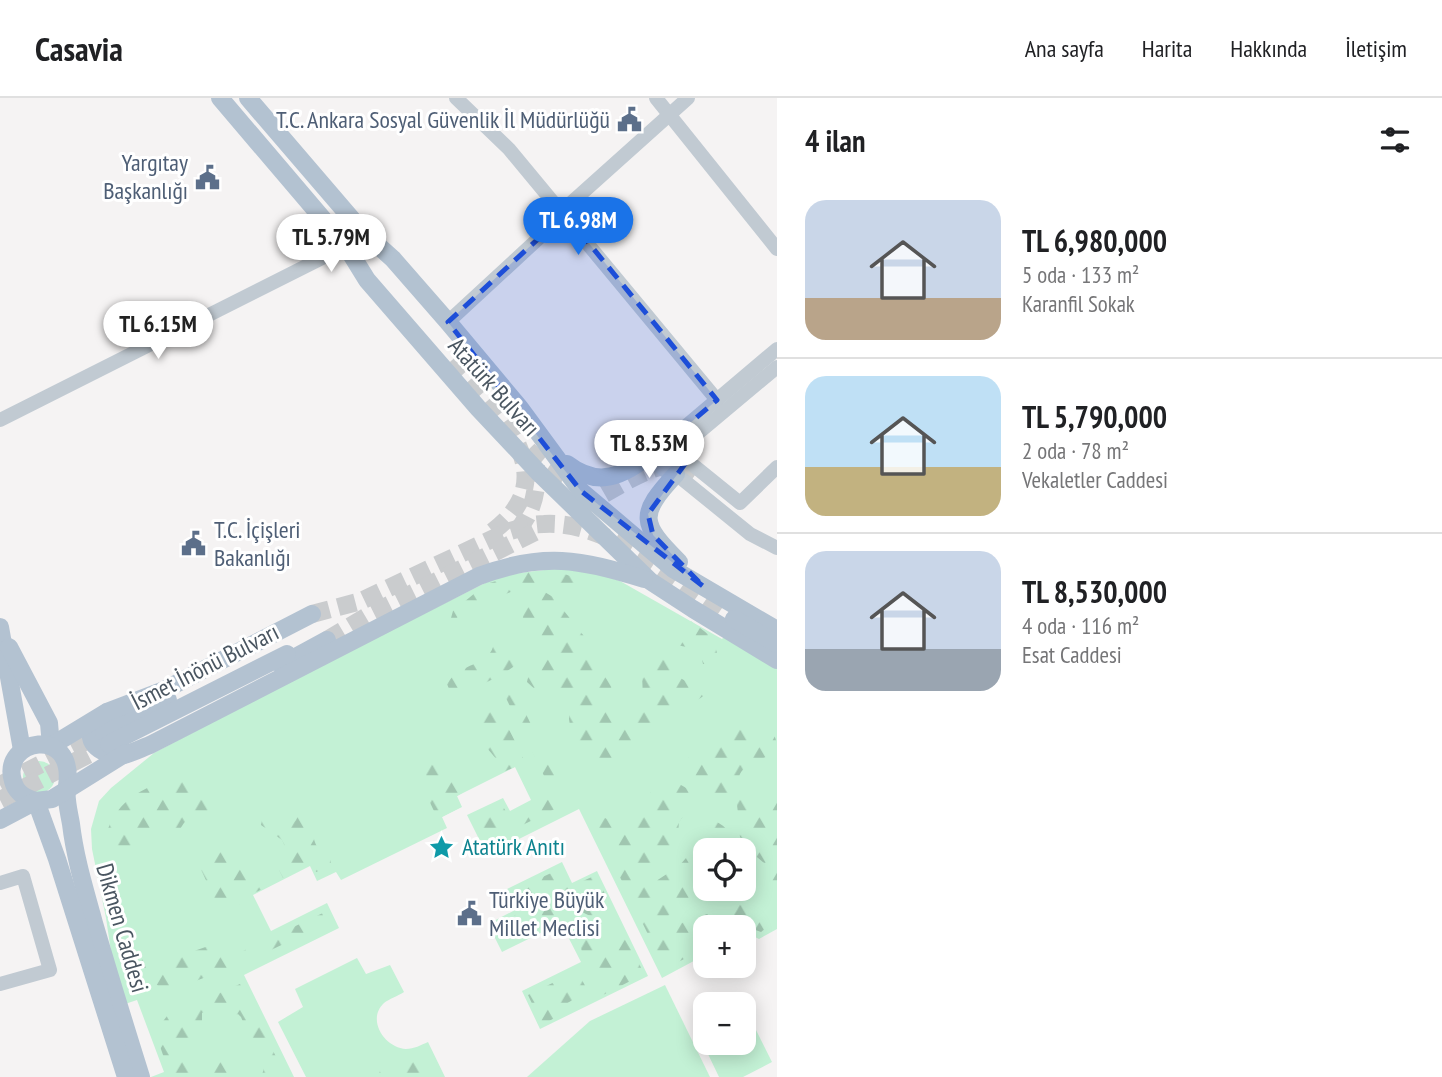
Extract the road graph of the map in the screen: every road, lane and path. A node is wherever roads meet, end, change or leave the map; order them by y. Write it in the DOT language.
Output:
graph roads {
  1 [pos="220,98"];
  2 [pos="248,98"];
  3 [pos="456,98"];
  4 [pos="656,98"];
  5 [pos="688,98"];
  6 [pos="670,115"];
  7 [pos="563,213"];
  8 [pos="363,232"];
  9 [pos="346,246"];
  10 [pos="777,249"];
  11 [pos="448,322"];
  12 [pos="777,349"];
  13 [pos="451,361"];
  14 [pos="777,367"];
  15 [pos="718,400"];
  16 [pos="0,420"];
  17 [pos="672,438"];
  18 [pos="690,440"];
  19 [pos="529,442"];
  20 [pos="551,451"];
  21 [pos="654,453"];
  22 [pos="682,467"];
  23 [pos="777,467"];
  24 [pos="695,475"];
  25 [pos="777,540"];
  26 [pos="777,548"];
  27 [pos="650,581"];
  28 [pos="704,587"];
  29 [pos="727,600"];
  30 [pos="734,619"];
  31 [pos="714,622"];
  32 [pos="320,628"];
  33 [pos="777,630"];
  34 [pos="2,633"];
  35 [pos="777,644"];
  36 [pos="777,660"];
  37 [pos="107,712"];
  38 [pos="112,744"];
  39 [pos="51,746"];
  40 [pos="22,750"];
  41 [pos="6,769"];
  42 [pos="66,790"];
  43 [pos="36,801"];
  44 [pos="0,820"];
  45 [pos="0,883"];
  46 [pos="0,984"];
  47 [pos="126,1077"];
  48 [pos="141,1077"];
  1 -- 9 [label="main road, Atatürk Bulvarı"];
  2 -- 8 [label="main road, Atatürk Bulvarı"];
  3 -- 7 [label="street"];
  4 -- 6 [label="street"];
  5 -- 6 [label="street"];
  6 -- 7 [label="street"];
  6 -- 10 [label="street"];
  7 -- 11 [label="street"];
  7 -- 15 [label="street"];
  8 -- 11 [label="main road, Atatürk Bulvarı"];
  8 -- 19 [label="main road"];
  9 -- 13 [label="main road"];
  9 -- 16 [label="street"];
  9 -- 27 [label="main road, Atatürk Bulvarı"];
  11 -- 20 [label="main road, Atatürk Bulvarı"];
  12 -- 15 [label="street"];
  14 -- 18 [label="street"];
  15 -- 17 [label="street"];
  17 -- 18 [label="street"];
  17 -- 21 [label="street"];
  18 -- 22 [label="street"];
  20 -- 21 [label="main road"];
  20 -- 28 [label="main road, Atatürk Bulvarı"];
  21 -- 22 [label="street"];
  22 -- 23 [label="street"];
  22 -- 26 [label="street"];
  22 -- 28 [label="main road"];
  24 -- 25 [label="street"];
  27 -- 31 [label="main road, Atatürk Bulvarı"];
  27 -- 38 [label="main road"];
  28 -- 29 [label="main road, Atatürk Bulvarı"];
  29 -- 31 [label="main road"];
  29 -- 33 [label="main road, Atatürk Bulvarı"];
  30 -- 35 [label="main road"];
  31 -- 36 [label="main road, Atatürk Bulvarı"];
  32 -- 37 [label="main road"];
  32 -- 38 [label="main road, İsmet İnönü Bulvarı"];
  32 -- 38 [label="main road"];
  34 -- 39 [label="main road"];
  34 -- 40 [label="main road"];
  37 -- 38 [label="main road"];
  37 -- 39 [label="main road"];
  38 -- 42 [label="main road"];
  39 -- 40 [label="main road"];
  39 -- 42 [label="main road"];
  40 -- 41 [label="main road"];
  41 -- 43 [label="main road"];
  42 -- 43 [label="main road"];
  42 -- 48 [label="main road, Dikmen Caddesi"];
  43 -- 44 [label="main road"];
  43 -- 47 [label="main road, Dikmen Caddesi"];
  45 -- 46 [label="street"];
}
